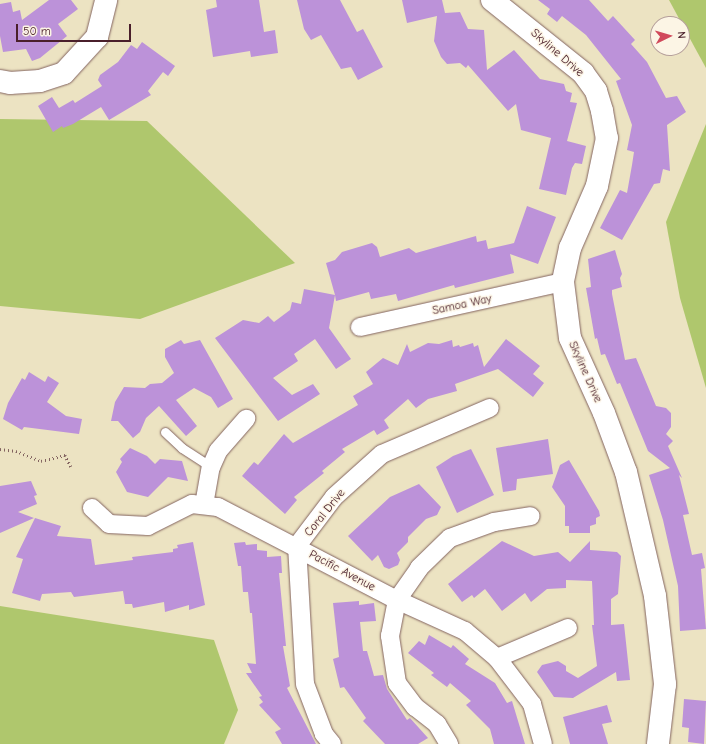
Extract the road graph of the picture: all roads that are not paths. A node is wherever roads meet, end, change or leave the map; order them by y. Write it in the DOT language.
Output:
graph roads {
  1 [pos="106,0"];
  2 [pos="492,0"];
  3 [pos="0,81"];
  4 [pos="563,282"];
  5 [pos="360,327"];
  6 [pos="490,408"];
  7 [pos="246,419"];
  8 [pos="165,432"];
  9 [pos="211,467"];
  10 [pos="204,505"];
  11 [pos="92,508"];
  12 [pos="530,516"];
  13 [pos="297,546"];
  14 [pos="397,600"];
  15 [pos="568,628"];
  16 [pos="497,658"];
  17 [pos="332,744"];
  18 [pos="449,744"];
  19 [pos="543,744"];
  20 [pos="658,744"];
  1 -- 3 [label="street"];
  2 -- 4 [label="street, Skyline Drive"];
  4 -- 5 [label="street, Samoa Way"];
  4 -- 20 [label="street, Skyline Drive"];
  6 -- 13 [label="street, Coral Drive"];
  7 -- 9 [label="street"];
  8 -- 9 [label="lane"];
  9 -- 10 [label="street"];
  10 -- 11 [label="street, Pacific Avenue"];
  10 -- 13 [label="street, Pacific Avenue"];
  12 -- 14 [label="street"];
  13 -- 14 [label="street, Pacific Avenue"];
  13 -- 17 [label="street, Coral Drive"];
  14 -- 16 [label="street, Pacific Avenue"];
  14 -- 18 [label="street"];
  15 -- 16 [label="street"];
  16 -- 19 [label="street, Pacific Avenue"];
}
